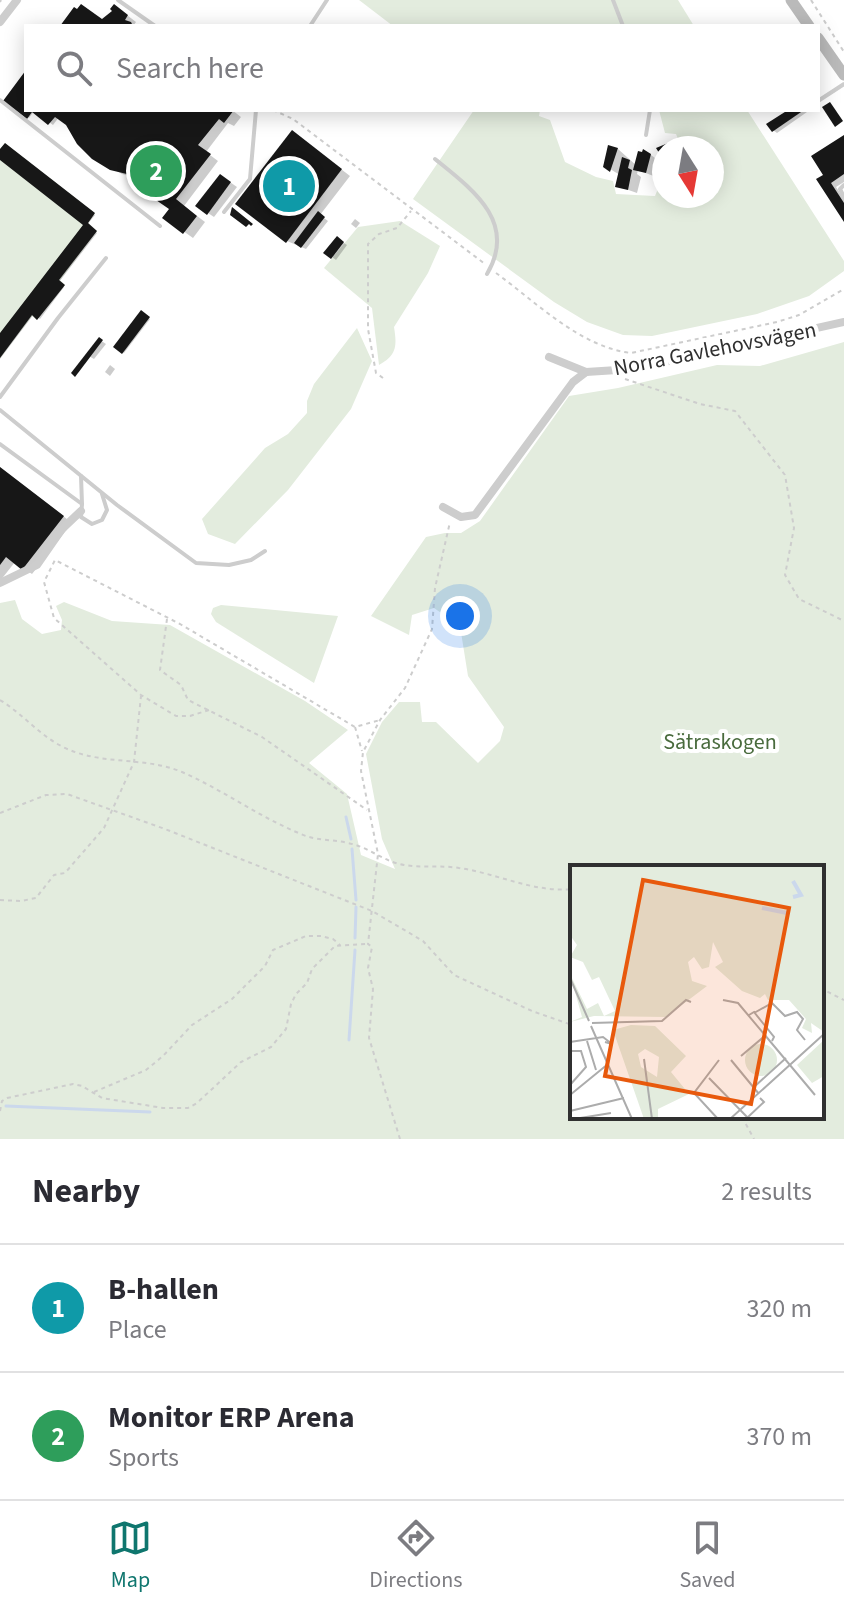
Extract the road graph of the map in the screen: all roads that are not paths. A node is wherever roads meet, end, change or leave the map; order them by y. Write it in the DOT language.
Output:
graph roads {
  1 [pos="17,0"];
  2 [pos="118,0"];
  3 [pos="327,0"];
  4 [pos="613,0"];
  5 [pos="791,0"];
  6 [pos="0,22"];
  7 [pos="152,24"];
  8 [pos="311,24"];
  9 [pos="622,24"];
  10 [pos="808,24"];
  11 [pos="820,41"];
  12 [pos="843,71"];
  13 [pos="844,84"];
  14 [pos="820,100"];
  15 [pos="0,101"];
  16 [pos="256,112"];
  17 [pos="650,112"];
  18 [pos="646,135"];
  19 [pos="435,159"];
  20 [pos="844,185"];
  21 [pos="844,197"];
  22 [pos="224,212"];
  23 [pos="160,226"];
  24 [pos="106,258"];
  25 [pos="487,274"];
  26 [pos="844,322"];
  27 [pos="549,357"];
  28 [pos="586,372"];
  29 [pos="0,397"];
  30 [pos="0,410"];
  31 [pos="0,444"];
  32 [pos="81,476"];
  33 [pos="102,493"];
  34 [pos="443,507"];
  35 [pos="82,508"];
  36 [pos="265,551"];
  37 [pos="0,583"];
  1 -- 6 [label="street"];
  2 -- 7 [label="lane"];
  3 -- 8 [label="lane"];
  4 -- 9 [label="lane"];
  5 -- 10 [label="street"];
  11 -- 12 [label="street"];
  13 -- 14 [label="lane"];
  15 -- 23 [label="lane"];
  16 -- 22 [label="lane"];
  17 -- 18 [label="lane"];
  19 -- 25 [label="lane"];
  20 -- 21 [label="lane"];
  24 -- 29 [label="lane"];
  26 -- 28 [label="street, Norra Gavlehovsvägen"];
  27 -- 28 [label="street, Norra Gavlehovsvägen"];
  28 -- 34 [label="street, Norra Gavlehovsvägen"];
  30 -- 32 [label="lane"];
  31 -- 35 [label="lane"];
  32 -- 33 [label="lane"];
  32 -- 35 [label="lane"];
  33 -- 35 [label="lane"];
  33 -- 36 [label="lane"];
  35 -- 37 [label="street"];
}
